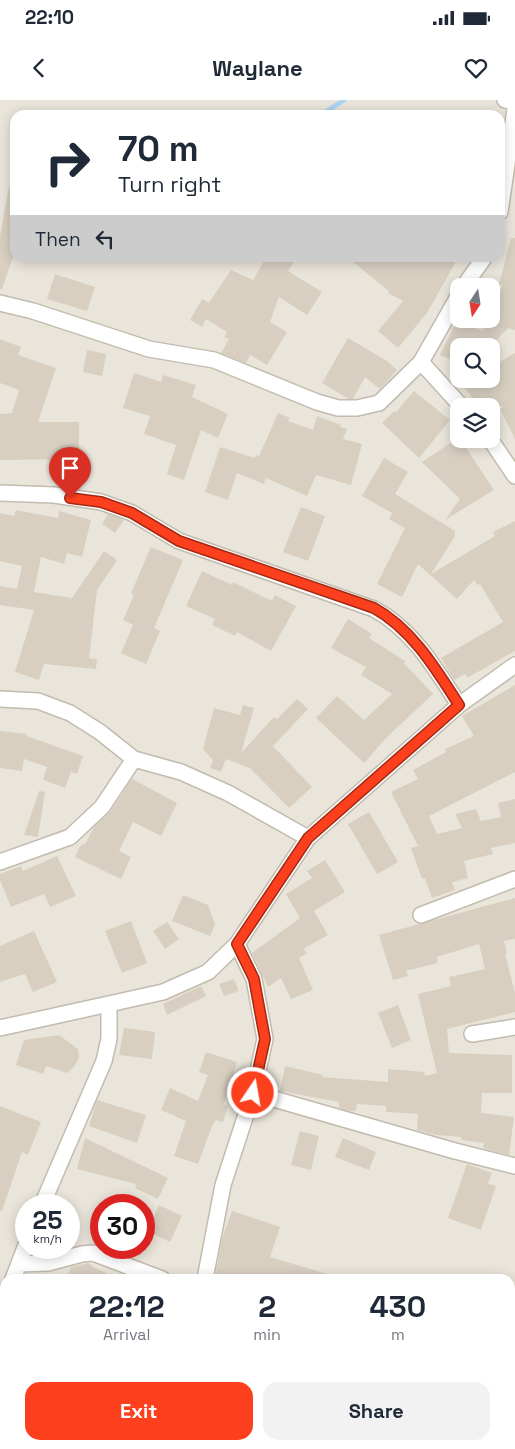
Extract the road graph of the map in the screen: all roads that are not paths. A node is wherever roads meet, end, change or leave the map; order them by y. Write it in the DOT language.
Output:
graph roads {
  1 [pos="504,100"];
  2 [pos="515,102"];
  3 [pos="515,109"];
  4 [pos="505,178"];
  5 [pos="481,262"];
  6 [pos="470,278"];
  7 [pos="0,303"];
  8 [pos="450,311"];
  9 [pos="421,362"];
  10 [pos="454,398"];
  11 [pos="496,448"];
  12 [pos="515,476"];
  13 [pos="0,493"];
  14 [pos="515,665"];
  15 [pos="0,699"];
  16 [pos="459,705"];
  17 [pos="134,759"];
  18 [pos="308,838"];
  19 [pos="0,862"];
  20 [pos="515,879"];
  21 [pos="421,915"];
  22 [pos="237,944"];
  23 [pos="109,1005"];
  24 [pos="515,1027"];
  25 [pos="0,1028"];
  26 [pos="472,1034"];
  27 [pos="253,1093"];
  28 [pos="515,1166"];
  29 [pos="47,1194"];
  30 [pos="21,1259"];
  31 [pos="19,1264"];
  32 [pos="16,1274"];
  33 [pos="149,1274"];
  34 [pos="206,1274"];
  1 -- 2 [label="street"];
  3 -- 4 [label="street"];
  5 -- 6 [label="street"];
  7 -- 9 [label="street"];
  8 -- 9 [label="street"];
  9 -- 10 [label="street"];
  11 -- 12 [label="street"];
  13 -- 16 [label="street"];
  14 -- 16 [label="street"];
  15 -- 17 [label="street"];
  16 -- 18 [label="street"];
  17 -- 18 [label="street"];
  17 -- 19 [label="street"];
  18 -- 22 [label="street"];
  20 -- 21 [label="street"];
  22 -- 23 [label="street"];
  22 -- 27 [label="street"];
  23 -- 25 [label="street"];
  23 -- 29 [label="street"];
  24 -- 26 [label="street"];
  27 -- 28 [label="street"];
  27 -- 34 [label="street"];
  30 -- 31 [label="street"];
  31 -- 32 [label="street"];
  31 -- 33 [label="street"];
}
